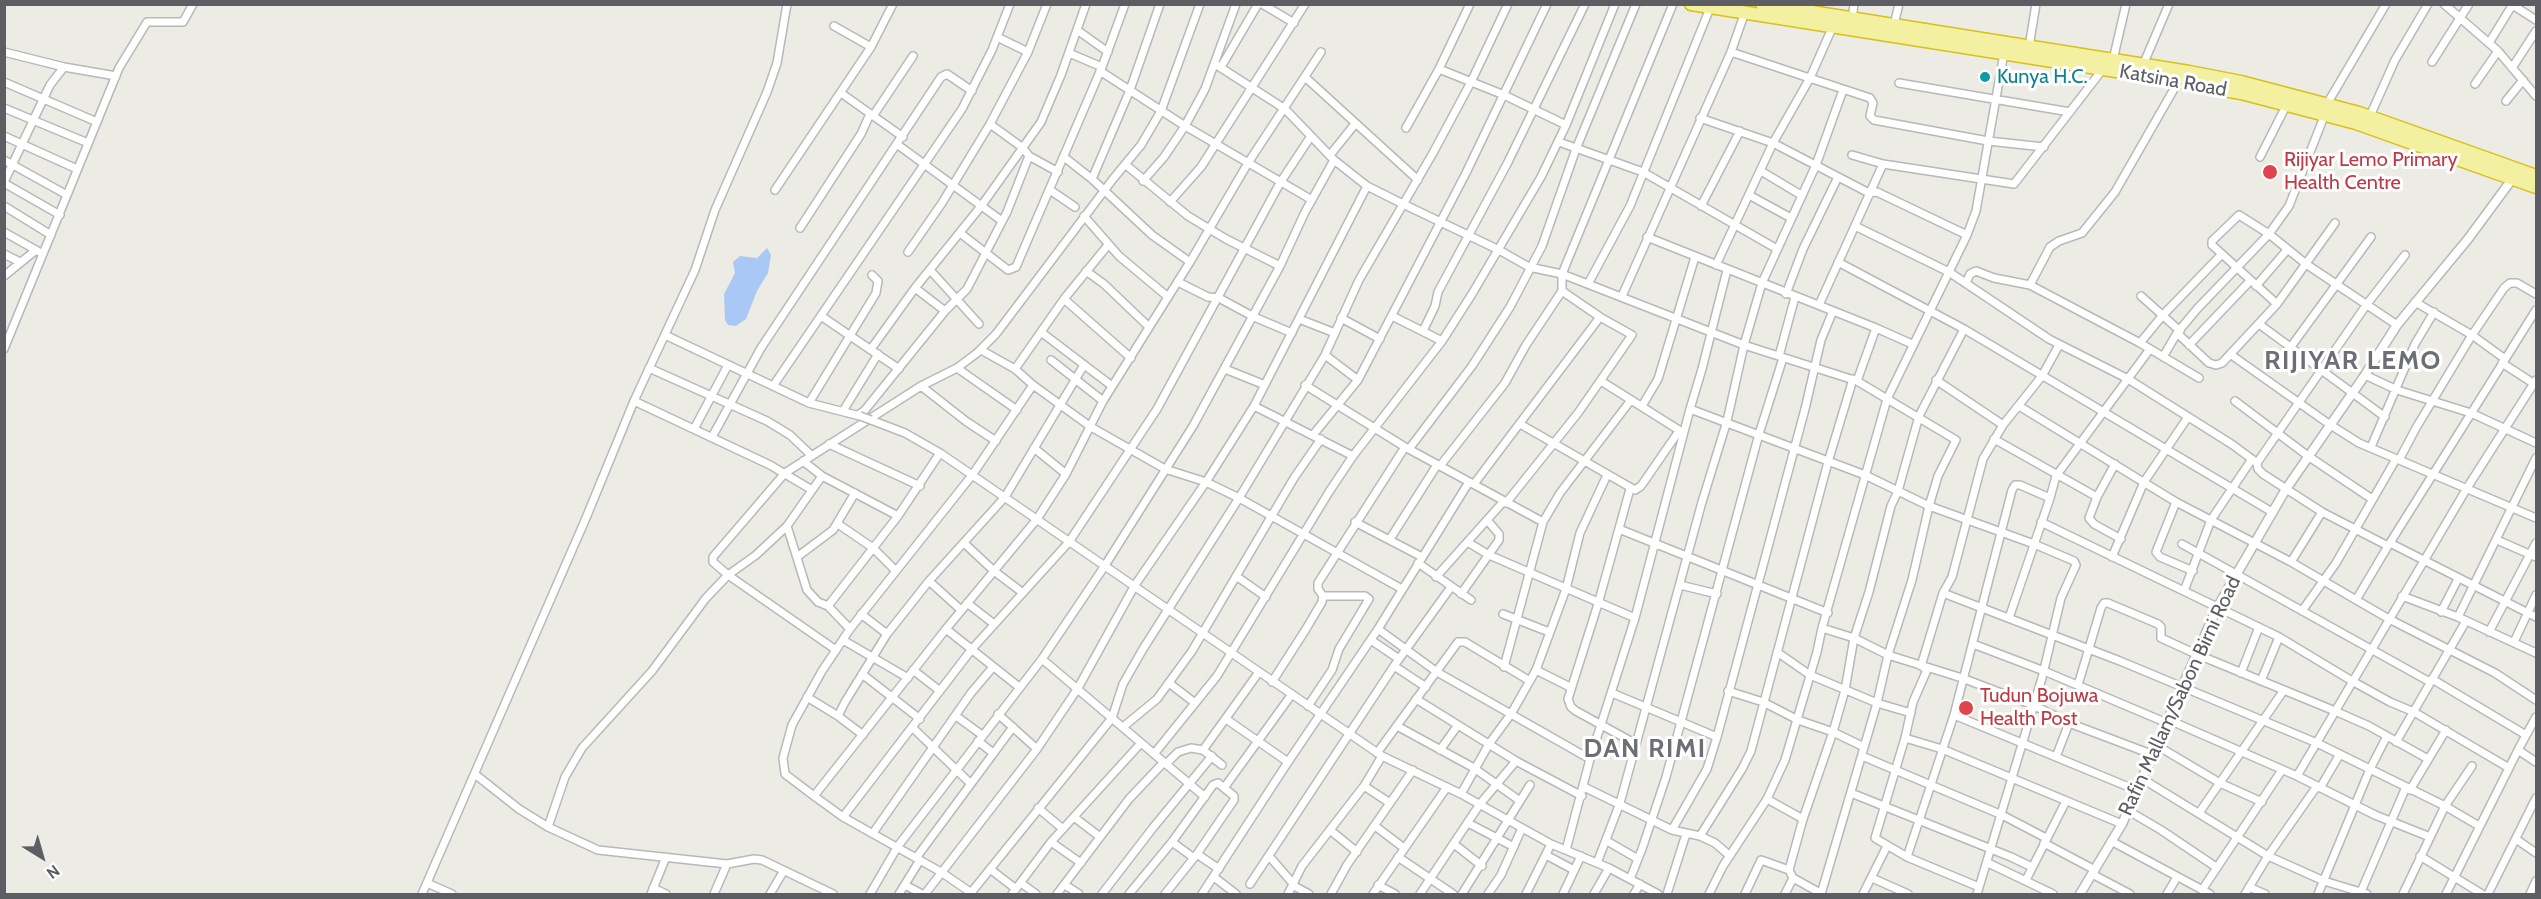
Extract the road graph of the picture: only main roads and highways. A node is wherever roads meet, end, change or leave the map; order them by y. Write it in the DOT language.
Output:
graph roads {
  1 [pos="1691,4"];
  2 [pos="1762,4"];
  3 [pos="1778,6"];
  4 [pos="1818,9"];
  5 [pos="2326,109"];
  6 [pos="2536,176"];
  7 [pos="2536,187"];
  1 -- 5 [label="highway, Katsina Road"];
  2 -- 3 [label="highway, Katsina Road"];
  3 -- 4 [label="highway, Katsina Road"];
  4 -- 5 [label="highway, Katsina Road"];
  5 -- 6 [label="highway, Katsina Road"];
  5 -- 7 [label="highway, Katsina Road"];
}
